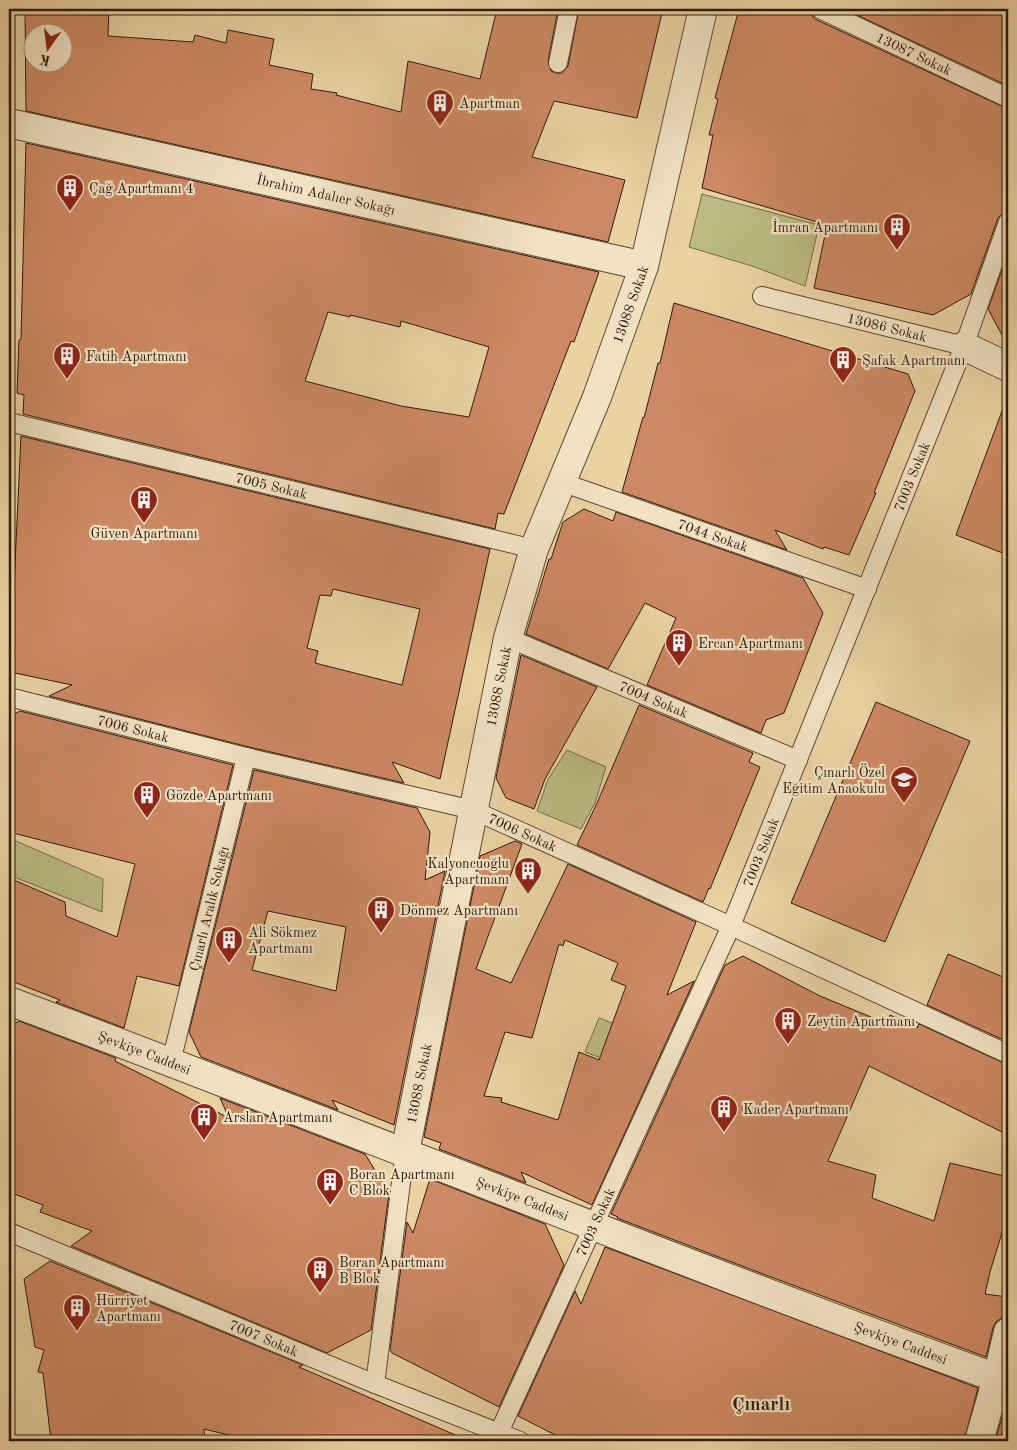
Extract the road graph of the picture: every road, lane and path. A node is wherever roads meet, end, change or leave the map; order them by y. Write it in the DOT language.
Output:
graph roads {
  1 [pos="569,9"];
  2 [pos="703,9"];
  3 [pos="820,9"];
  4 [pos="558,63"];
  5 [pos="1008,98"];
  6 [pos="9,123"];
  7 [pos="1008,222"];
  8 [pos="644,266"];
  9 [pos="762,296"];
  10 [pos="964,346"];
  11 [pos="1008,367"];
  12 [pos="9,422"];
  13 [pos="561,482"];
  14 [pos="534,548"];
  15 [pos="867,589"];
  16 [pos="508,638"];
  17 [pos="9,697"];
  18 [pos="246,757"];
  19 [pos="798,760"];
  20 [pos="473,810"];
  21 [pos="731,926"];
  22 [pos="9,1001"];
  23 [pos="1008,1054"];
  24 [pos="171,1062"];
  25 [pos="405,1152"];
  26 [pos="593,1227"];
  27 [pos="9,1232"];
  28 [pos="1008,1332"];
  29 [pos="1003,1380"];
  30 [pos="375,1384"];
  31 [pos="497,1437"];
  32 [pos="520,1441"];
  33 [pos="979,1441"];
  1 -- 4 [label="lane"];
  2 -- 8 [label="street, 13088 Sokak"];
  3 -- 5 [label="lane, 13087 Sokak"];
  6 -- 8 [label="street, İbrahim Adalıer Sokağı"];
  7 -- 10 [label="lane, 7003 Sokak"];
  8 -- 13 [label="street, 13088 Sokak"];
  9 -- 10 [label="lane, 13086 Sokak"];
  10 -- 11 [label="street, 13086 Sokak"];
  10 -- 15 [label="lane, 7003 Sokak"];
  12 -- 14 [label="lane, 7005 Sokak"];
  13 -- 14 [label="street, 13088 Sokak"];
  13 -- 15 [label="lane, 7044 Sokak"];
  14 -- 16 [label="street, 13088 Sokak"];
  15 -- 19 [label="lane, 7003 Sokak"];
  16 -- 19 [label="lane, 7004 Sokak"];
  16 -- 20 [label="street, 13088 Sokak"];
  17 -- 18 [label="lane, 7006 Sokak"];
  18 -- 20 [label="lane, 7006 Sokak"];
  18 -- 24 [label="lane, Çınarlı Aralık Sokağı"];
  19 -- 21 [label="lane, 7003 Sokak"];
  20 -- 21 [label="lane, 7006 Sokak"];
  20 -- 25 [label="street, 13088 Sokak"];
  21 -- 23 [label="lane, 7006 Sokak"];
  21 -- 26 [label="lane, 7003 Sokak"];
  22 -- 24 [label="street, Şevkiye Caddesi"];
  24 -- 25 [label="street, Şevkiye Caddesi"];
  25 -- 26 [label="street, Şevkiye Caddesi"];
  25 -- 30 [label="lane, 13088 Sokak"];
  26 -- 29 [label="street, Şevkiye Caddesi"];
  26 -- 31 [label="lane, 7003 Sokak"];
  27 -- 30 [label="lane, 7007 Sokak"];
  28 -- 29 [label="street"];
  29 -- 33 [label="street"];
  30 -- 31 [label="lane, 7007 Sokak"];
  31 -- 32 [label="lane, 7007 Sokak"];
}
